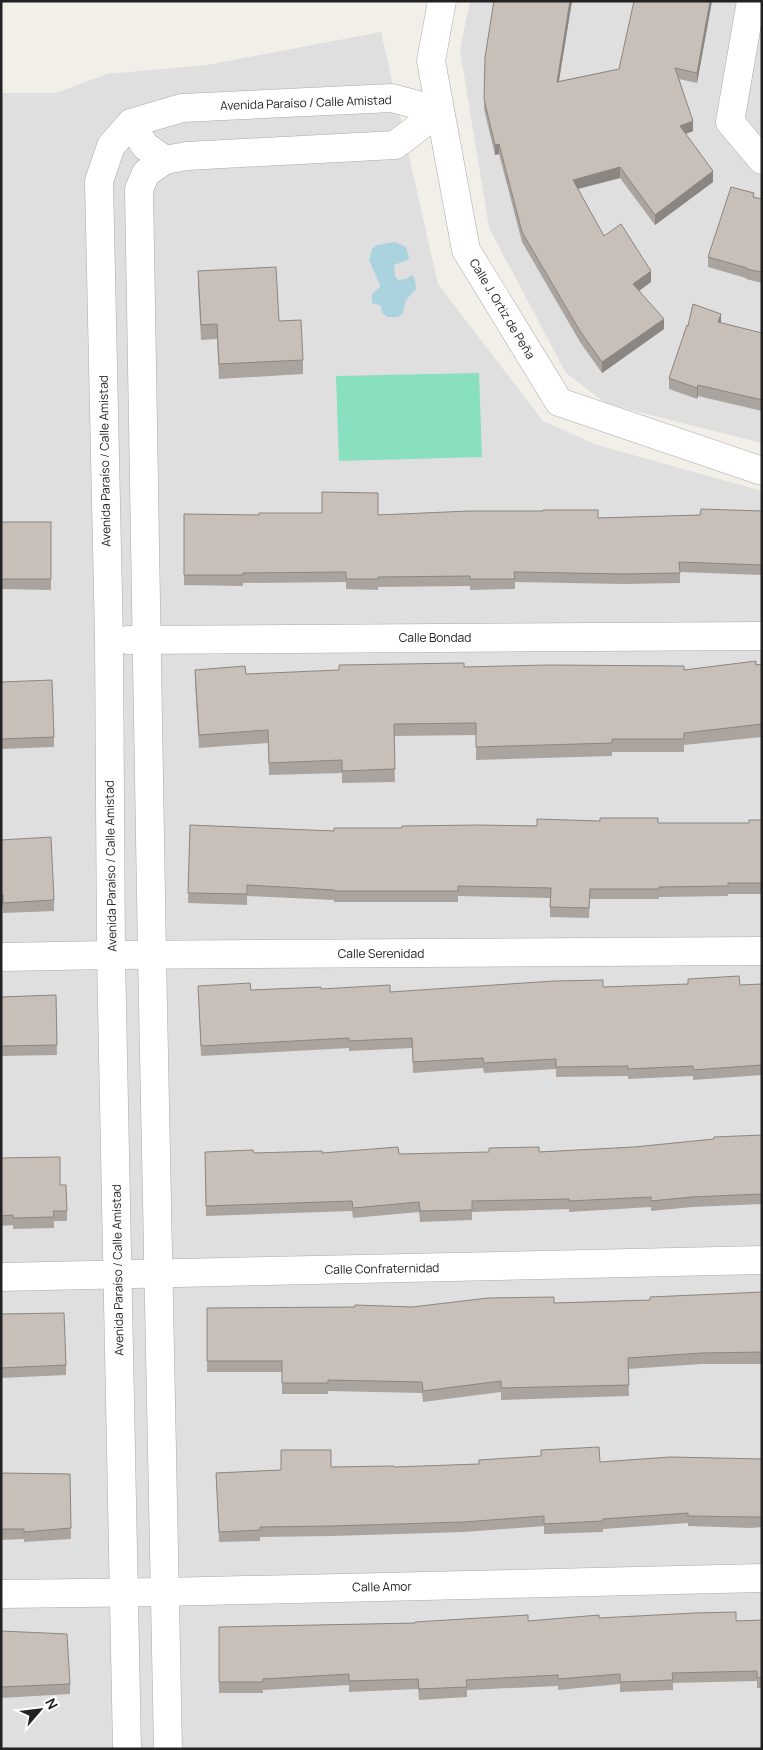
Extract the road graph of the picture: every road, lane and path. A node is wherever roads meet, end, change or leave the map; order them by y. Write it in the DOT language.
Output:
graph roads {
  1 [pos="442,1"];
  2 [pos="751,1"];
  3 [pos="440,111"];
  4 [pos="132,123"];
  5 [pos="165,160"];
  6 [pos="762,160"];
  7 [pos="762,471"];
  8 [pos="762,636"];
  9 [pos="109,640"];
  10 [pos="147,640"];
  11 [pos="762,951"];
  12 [pos="111,955"];
  13 [pos="152,955"];
  14 [pos="1,957"];
  15 [pos="762,1260"];
  16 [pos="118,1274"];
  17 [pos="159,1274"];
  18 [pos="1,1276"];
  19 [pos="762,1578"];
  20 [pos="125,1592"];
  21 [pos="164,1592"];
  22 [pos="1,1594"];
  23 [pos="127,1749"];
  24 [pos="168,1749"];
  1 -- 3 [label="street, Calle J. Ortiz de Peña"];
  2 -- 6 [label="street"];
  3 -- 4 [label="street, Avenida Paraíso / Calle Amistad"];
  3 -- 5 [label="street"];
  3 -- 7 [label="street, Calle J. Ortiz de Peña"];
  4 -- 5 [label="street"];
  4 -- 9 [label="street, Avenida Paraíso / Calle Amistad"];
  5 -- 10 [label="street"];
  8 -- 10 [label="street, Calle Bondad"];
  9 -- 10 [label="street, Calle Bondad"];
  9 -- 12 [label="street, Avenida Paraíso / Calle Amistad"];
  10 -- 13 [label="street"];
  11 -- 13 [label="street, Calle Serenidad"];
  12 -- 13 [label="street, Calle Serenidad"];
  12 -- 14 [label="street, Calle Serenidad"];
  12 -- 16 [label="street, Avenida Paraíso / Calle Amistad"];
  13 -- 17 [label="street"];
  15 -- 17 [label="street, Calle Confraternidad"];
  16 -- 17 [label="street, Calle Confraternidad"];
  16 -- 18 [label="street, Calle Confraternidad"];
  16 -- 20 [label="street, Avenida Paraíso / Calle Amistad"];
  17 -- 21 [label="street"];
  19 -- 21 [label="street, Calle Amor"];
  20 -- 21 [label="street, Calle Amor"];
  20 -- 22 [label="street, Calle Amor"];
  20 -- 23 [label="street, Avenida Paraíso / Calle Amistad"];
  21 -- 24 [label="street"];
}
